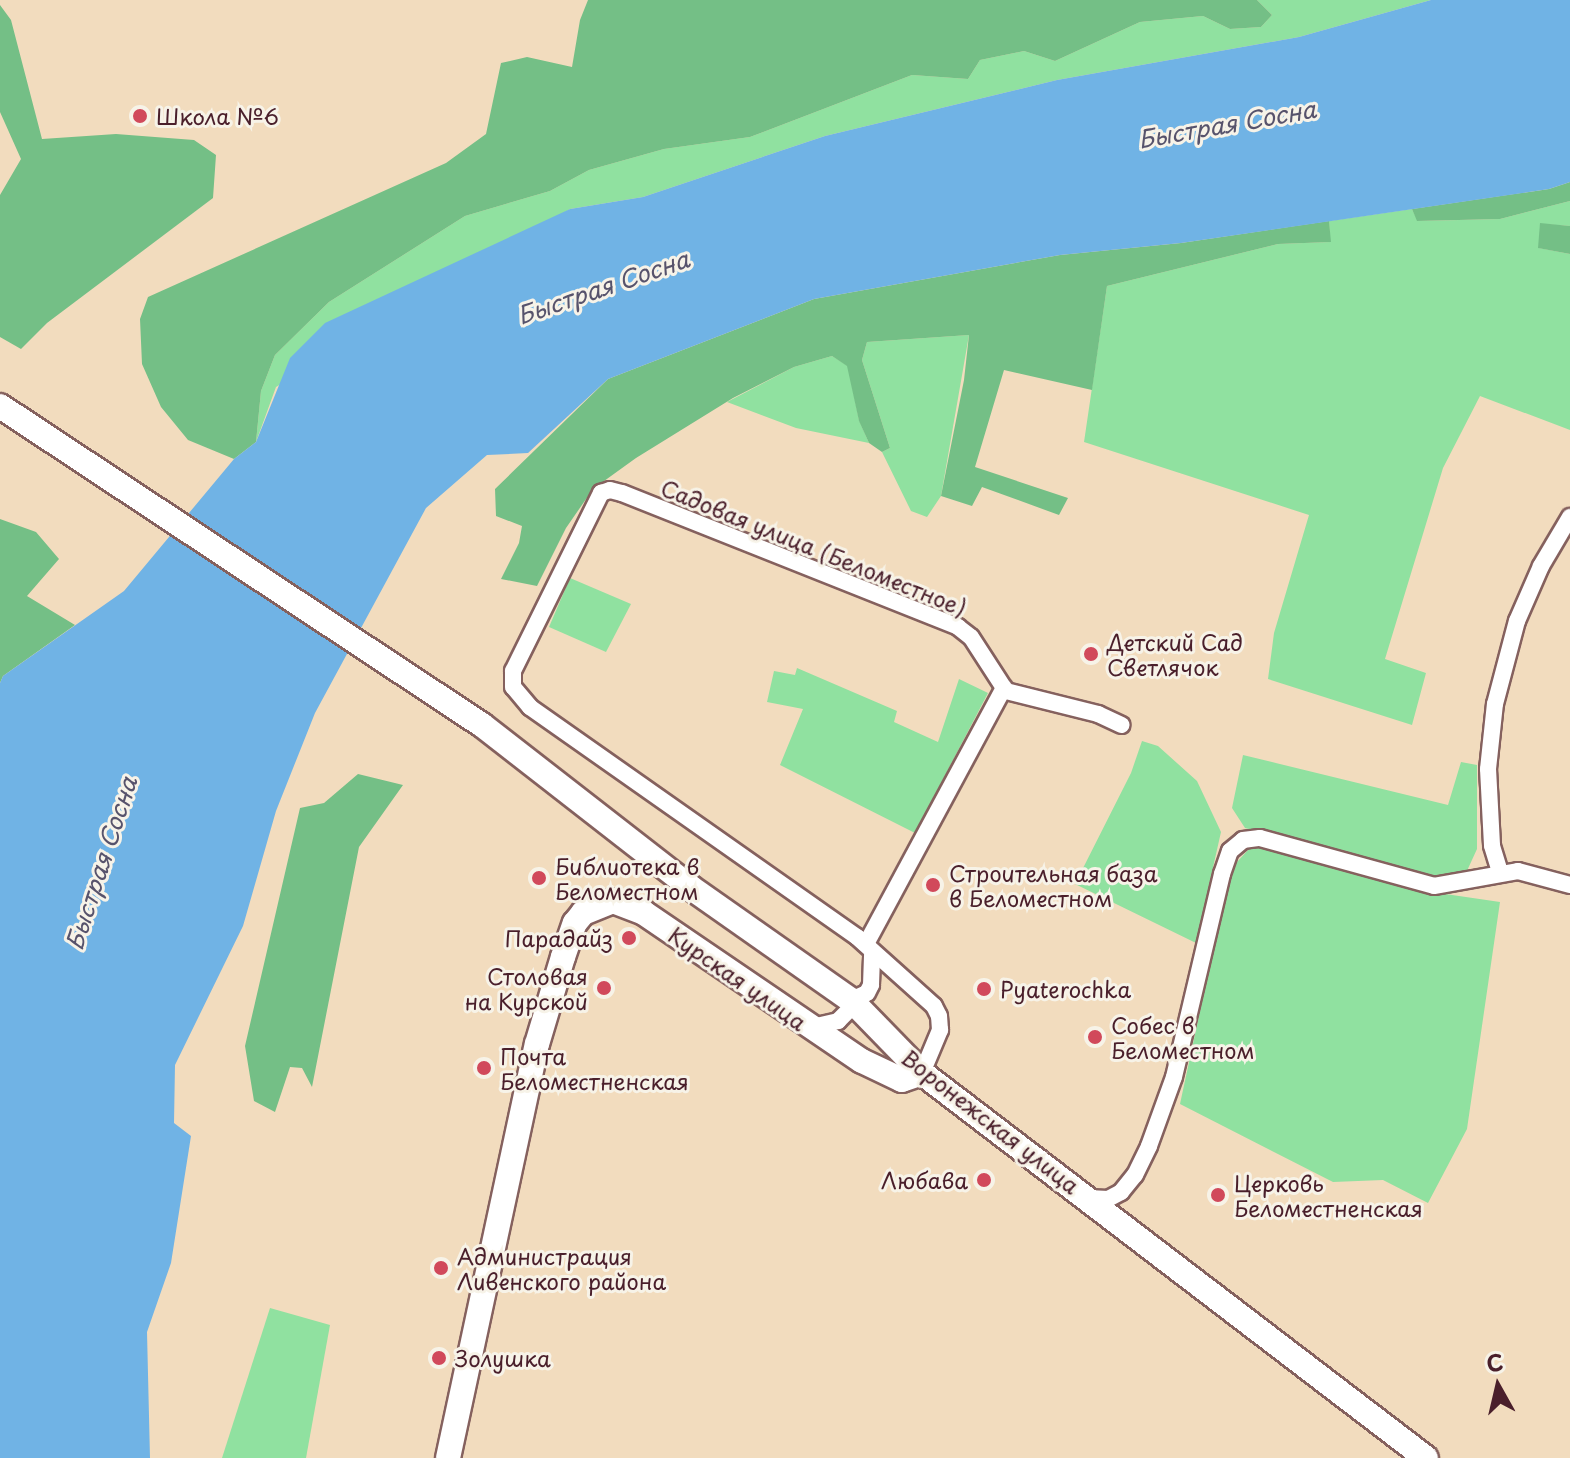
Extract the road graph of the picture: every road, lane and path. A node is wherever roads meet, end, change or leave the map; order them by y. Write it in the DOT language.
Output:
graph roads {
  1 [pos="6,410"];
  2 [pos="1570,517"];
  3 [pos="1004,688"];
  4 [pos="1122,725"];
  5 [pos="1500,872"];
  6 [pos="1570,885"];
  7 [pos="869,948"];
  8 [pos="851,1000"];
  9 [pos="806,1025"];
  10 [pos="922,1073"];
  11 [pos="1088,1198"];
  12 [pos="448,1458"];
  13 [pos="1426,1458"];
  1 -- 8 [label="street, Воронежская улица"];
  2 -- 5 [label="street"];
  3 -- 4 [label="street"];
  3 -- 7 [label="street"];
  3 -- 7 [label="street, Садовая улица (Беломестное)"];
  5 -- 6 [label="street"];
  5 -- 11 [label="street"];
  7 -- 8 [label="street"];
  7 -- 10 [label="street"];
  8 -- 9 [label="street"];
  8 -- 10 [label="street, Воронежская улица"];
  9 -- 10 [label="street, Курская улица"];
  9 -- 12 [label="street, Курская улица"];
  10 -- 11 [label="street, Воронежская улица"];
  11 -- 13 [label="street, Воронежская улица"];
}
